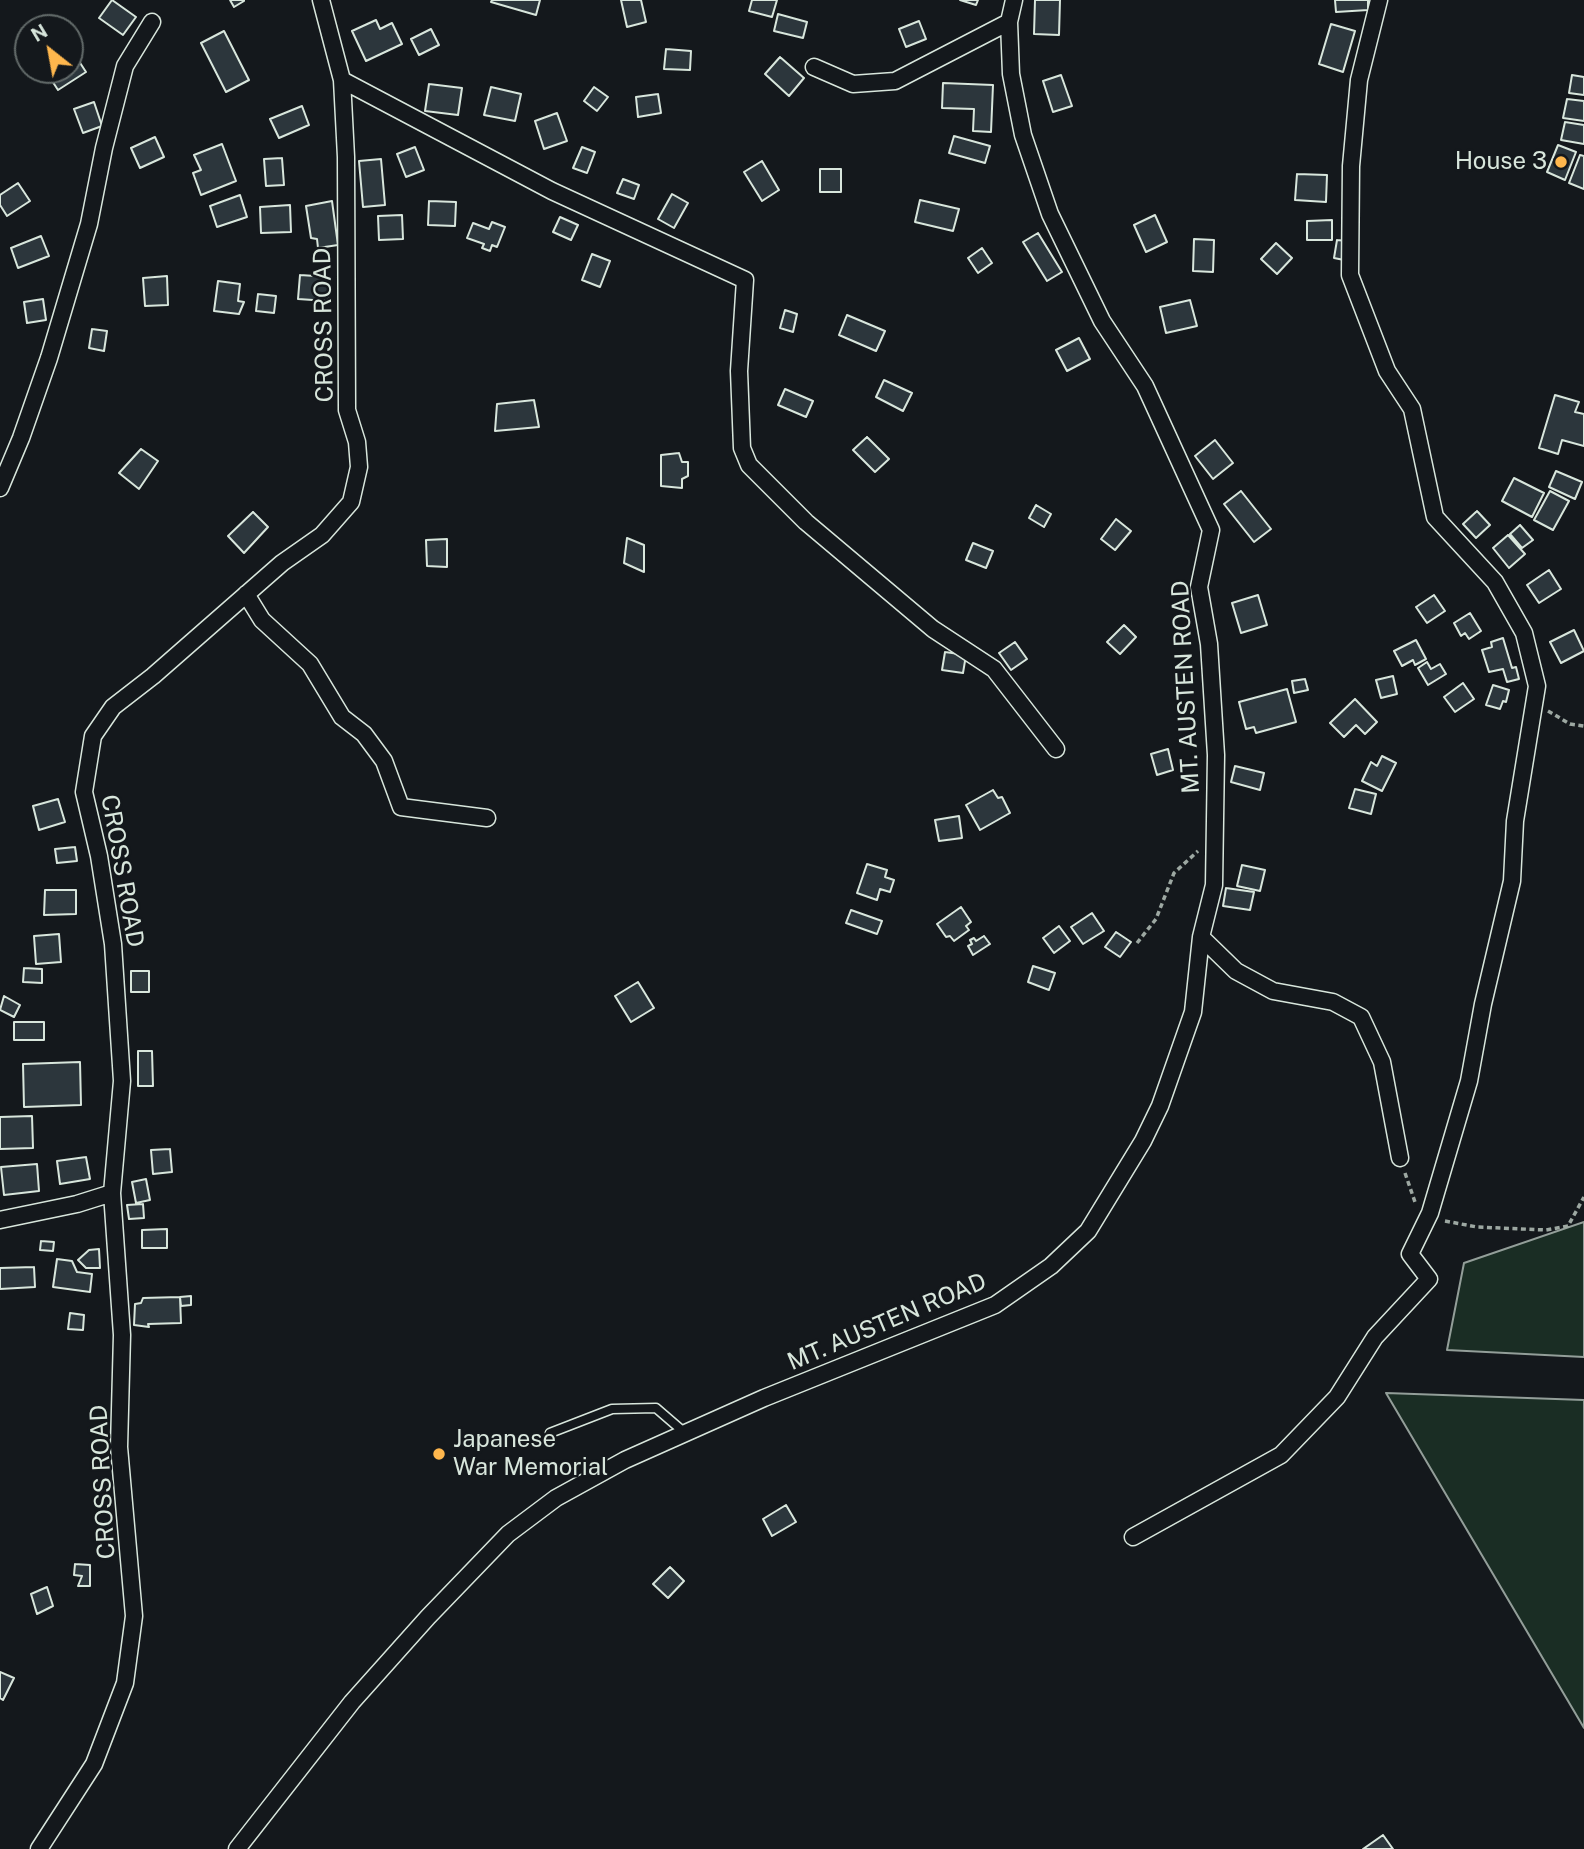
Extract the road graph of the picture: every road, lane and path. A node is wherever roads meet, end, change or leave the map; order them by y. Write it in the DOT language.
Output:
graph roads {
  1 [pos="321,0"];
  2 [pos="1014,0"];
  3 [pos="1379,0"];
  4 [pos="152,22"];
  5 [pos="1009,22"];
  6 [pos="814,67"];
  7 [pos="342,80"];
  8 [pos="0,488"];
  9 [pos="246,594"];
  10 [pos="1536,691"];
  11 [pos="1584,726"];
  12 [pos="1056,749"];
  13 [pos="487,818"];
  14 [pos="1214,835"];
  15 [pos="1201,937"];
  16 [pos="1137,943"];
  17 [pos="1400,1158"];
  18 [pos="112,1193"];
  19 [pos="1584,1197"];
  20 [pos="1430,1213"];
  21 [pos="0,1220"];
  22 [pos="550,1433"];
  23 [pos="685,1433"];
  24 [pos="1133,1537"];
  25 [pos="39,1849"];
  26 [pos="237,1849"];
  1 -- 7 [label="street, CROSS ROAD"];
  2 -- 5 [label="street, MT. AUSTEN ROAD"];
  3 -- 10 [label="street"];
  4 -- 8 [label="street"];
  5 -- 6 [label="street"];
  5 -- 14 [label="street, MT. AUSTEN ROAD"];
  7 -- 9 [label="street, CROSS ROAD"];
  7 -- 12 [label="street"];
  9 -- 13 [label="street"];
  9 -- 18 [label="street, CROSS ROAD"];
  10 -- 11 [label="path"];
  10 -- 20 [label="street"];
  14 -- 15 [label="street, MT. AUSTEN ROAD"];
  14 -- 16 [label="path"];
  15 -- 17 [label="street"];
  15 -- 23 [label="street, MT. AUSTEN ROAD"];
  17 -- 20 [label="path"];
  18 -- 21 [label="street"];
  18 -- 25 [label="street, CROSS ROAD"];
  19 -- 20 [label="path"];
  20 -- 24 [label="street"];
  22 -- 23 [label="lane"];
  23 -- 26 [label="street, MT. AUSTEN ROAD"];
}
